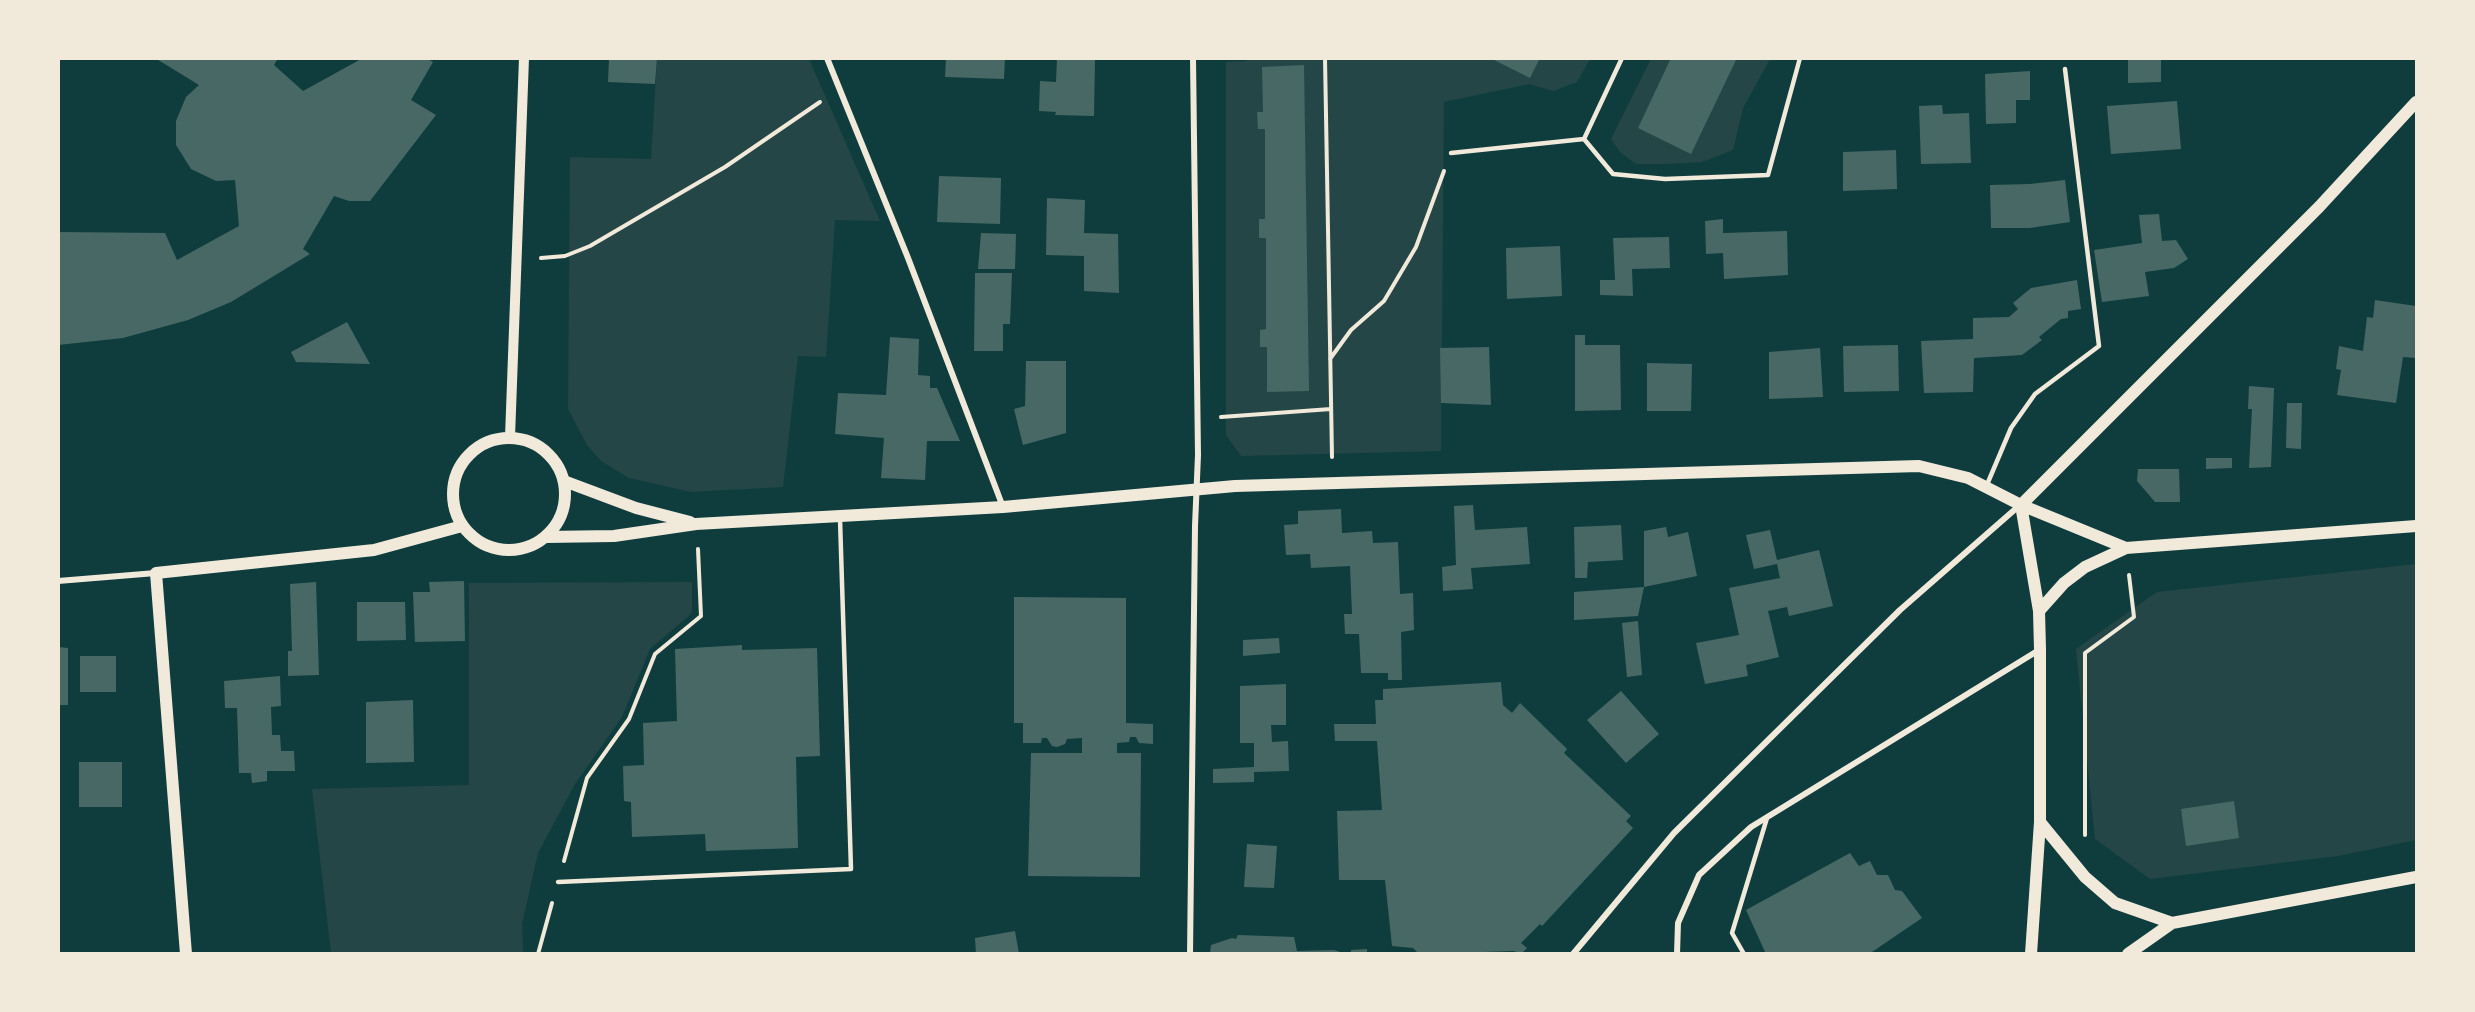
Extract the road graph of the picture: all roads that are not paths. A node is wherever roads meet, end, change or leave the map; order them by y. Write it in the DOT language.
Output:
graph roads {
  1 [pos="524,58"];
  2 [pos="827,58"];
  3 [pos="1193,58"];
  4 [pos="1622,58"];
  5 [pos="1800,58"];
  6 [pos="2065,69"];
  7 [pos="2416,102"];
  8 [pos="1584,140"];
  9 [pos="1451,153"];
  10 [pos="510,437"];
  11 [pos="564,482"];
  12 [pos="1986,487"];
  13 [pos="1196,489"];
  14 [pos="2021,505"];
  15 [pos="1004,507"];
  16 [pos="840,516"];
  17 [pos="696,524"];
  18 [pos="462,526"];
  19 [pos="2416,526"];
  20 [pos="545,537"];
  21 [pos="2126,548"];
  22 [pos="156,573"];
  23 [pos="58,581"];
  24 [pos="2039,611"];
  25 [pos="2040,649"];
  26 [pos="1767,817"];
  27 [pos="2040,822"];
  28 [pos="2416,877"];
  29 [pos="558,882"];
  30 [pos="2172,923"];
  31 [pos="186,954"];
  32 [pos="1190,954"];
  33 [pos="1573,954"];
  34 [pos="1677,954"];
  35 [pos="1744,954"];
  36 [pos="2031,954"];
  37 [pos="2128,954"];
  1 -- 10 [label="street"];
  2 -- 15 [label="street"];
  3 -- 13 [label="street"];
  4 -- 8 [label="lane"];
  5 -- 8 [label="lane"];
  6 -- 12 [label="lane"];
  7 -- 14 [label="main road"];
  8 -- 9 [label="lane"];
  10 -- 11 [label="main road"];
  10 -- 18 [label="main road"];
  11 -- 17 [label="main road"];
  11 -- 20 [label="main road"];
  12 -- 13 [label="main road"];
  12 -- 14 [label="main road"];
  13 -- 15 [label="main road"];
  13 -- 32 [label="street"];
  14 -- 21 [label="main road"];
  14 -- 24 [label="main road"];
  14 -- 33 [label="street"];
  15 -- 16 [label="main road"];
  16 -- 17 [label="main road"];
  16 -- 29 [label="lane"];
  17 -- 20 [label="main road"];
  18 -- 20 [label="main road"];
  18 -- 22 [label="main road"];
  19 -- 21 [label="main road"];
  21 -- 24 [label="main road"];
  22 -- 23 [label="street"];
  22 -- 31 [label="main road"];
  24 -- 25 [label="main road"];
  25 -- 26 [label="street"];
  25 -- 27 [label="main road"];
  26 -- 34 [label="street"];
  26 -- 35 [label="lane"];
  27 -- 30 [label="main road"];
  27 -- 36 [label="main road"];
  28 -- 30 [label="main road"];
  30 -- 37 [label="main road"];
}
